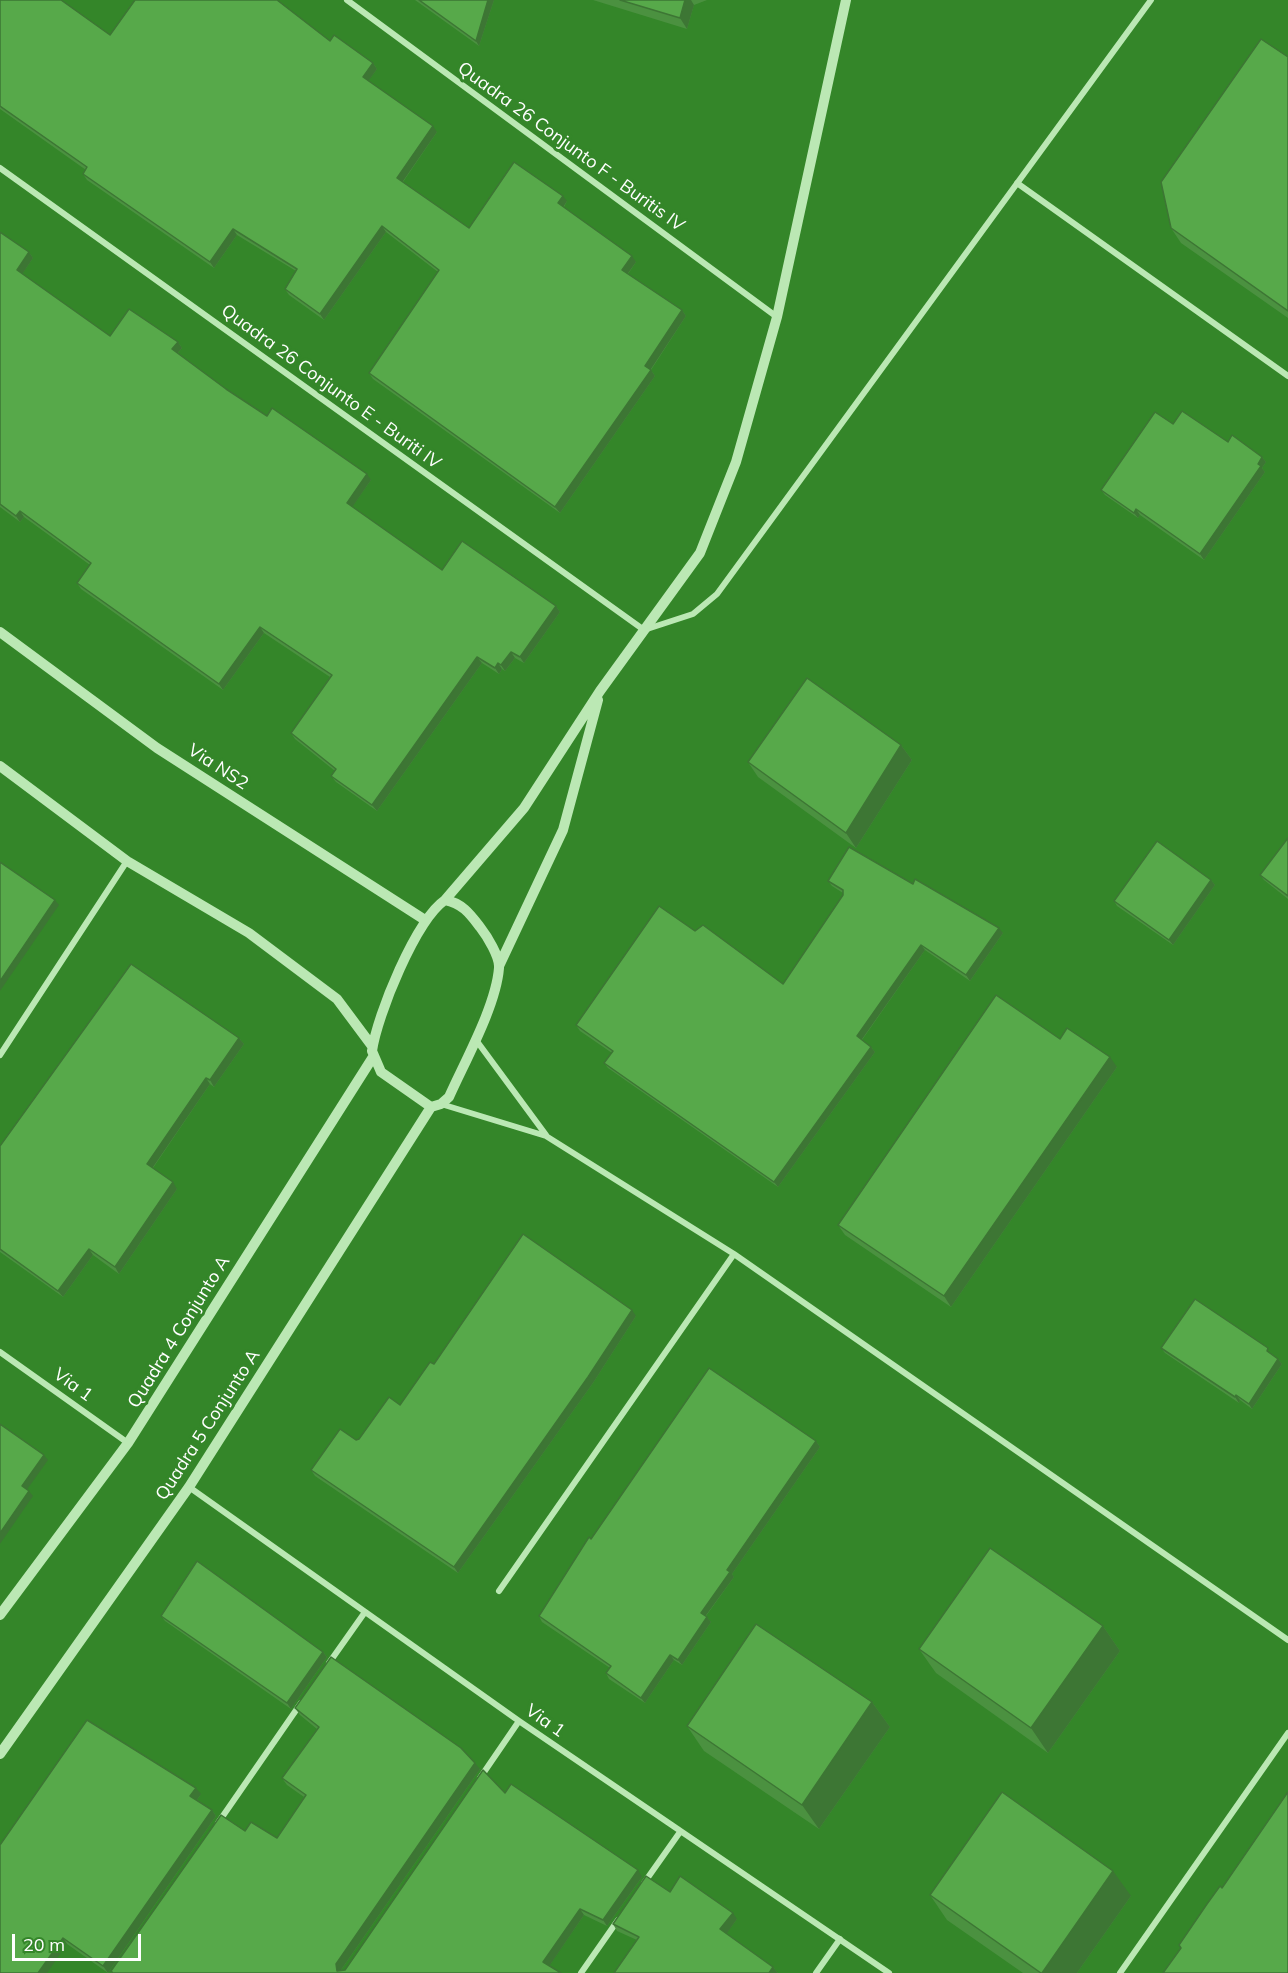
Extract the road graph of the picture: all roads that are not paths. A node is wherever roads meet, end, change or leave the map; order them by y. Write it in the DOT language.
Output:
graph roads {
  1 [pos="347,0"];
  2 [pos="846,0"];
  3 [pos="1150,0"];
  4 [pos="0,168"];
  5 [pos="1017,183"];
  6 [pos="777,317"];
  7 [pos="1288,376"];
  8 [pos="644,630"];
  9 [pos="0,632"];
  10 [pos="600,691"];
  11 [pos="0,766"];
  12 [pos="128,861"];
  13 [pos="445,900"];
  14 [pos="425,920"];
  15 [pos="499,966"];
  16 [pos="475,1039"];
  17 [pos="373,1051"];
  18 [pos="0,1055"];
  19 [pos="436,1106"];
  20 [pos="546,1136"];
  21 [pos="734,1254"];
  22 [pos="0,1352"];
  23 [pos="128,1443"];
  24 [pos="189,1487"];
  25 [pos="499,1591"];
  26 [pos="365,1612"];
  27 [pos="0,1615"];
  28 [pos="1288,1640"];
  29 [pos="324,1670"];
  30 [pos="304,1700"];
  31 [pos="519,1721"];
  32 [pos="1288,1733"];
  33 [pos="0,1754"];
  34 [pos="472,1789"];
  35 [pos="215,1827"];
  36 [pos="680,1832"];
  37 [pos="640,1888"];
  38 [pos="620,1916"];
  39 [pos="840,1940"];
  40 [pos="581,1973"];
  41 [pos="816,1973"];
  42 [pos="889,1973"];
  43 [pos="1120,1973"];
  1 -- 6 [label="street, Quadra 26 Conjunto F - Buritis IV"];
  2 -- 6 [label="street, Quadra 4 Conjunto A"];
  3 -- 5 [label="street"];
  4 -- 8 [label="street, Quadra 26 Conjunto E - Buriti IV"];
  5 -- 7 [label="street"];
  5 -- 8 [label="street"];
  6 -- 8 [label="street, Quadra 4 Conjunto A"];
  8 -- 10 [label="street, Quadra 4 Conjunto A"];
  9 -- 14 [label="street, Via NS2"];
  10 -- 13 [label="street, Quadra 4 Conjunto A"];
  10 -- 15 [label="street, Quadra 5 Conjunto A"];
  11 -- 12 [label="street"];
  12 -- 17 [label="street"];
  12 -- 18 [label="street"];
  13 -- 14 [label="street, Quadra 4 Conjunto A"];
  13 -- 15 [label="street"];
  14 -- 17 [label="street, Quadra 4 Conjunto A"];
  15 -- 16 [label="street, Quadra 5 Conjunto A"];
  16 -- 19 [label="street, Quadra 5 Conjunto A"];
  16 -- 20 [label="street"];
  17 -- 19 [label="street"];
  17 -- 23 [label="street, Quadra 4 Conjunto A"];
  19 -- 20 [label="street"];
  19 -- 24 [label="street, Quadra 5 Conjunto A"];
  20 -- 21 [label="street"];
  21 -- 25 [label="street"];
  21 -- 28 [label="street"];
  22 -- 23 [label="street, Via 1"];
  23 -- 27 [label="street, Quadra 4 Conjunto A"];
  24 -- 26 [label="street, Via 1"];
  24 -- 33 [label="street, Quadra 5 Conjunto A"];
  26 -- 29 [label="street"];
  26 -- 31 [label="street, Via 1"];
  30 -- 35 [label="street"];
  31 -- 34 [label="street"];
  31 -- 36 [label="street, Via 1"];
  32 -- 43 [label="street"];
  36 -- 37 [label="street"];
  36 -- 39 [label="street, Via 1"];
  38 -- 40 [label="street"];
  39 -- 41 [label="street"];
  39 -- 42 [label="street, Via 1"];
}
